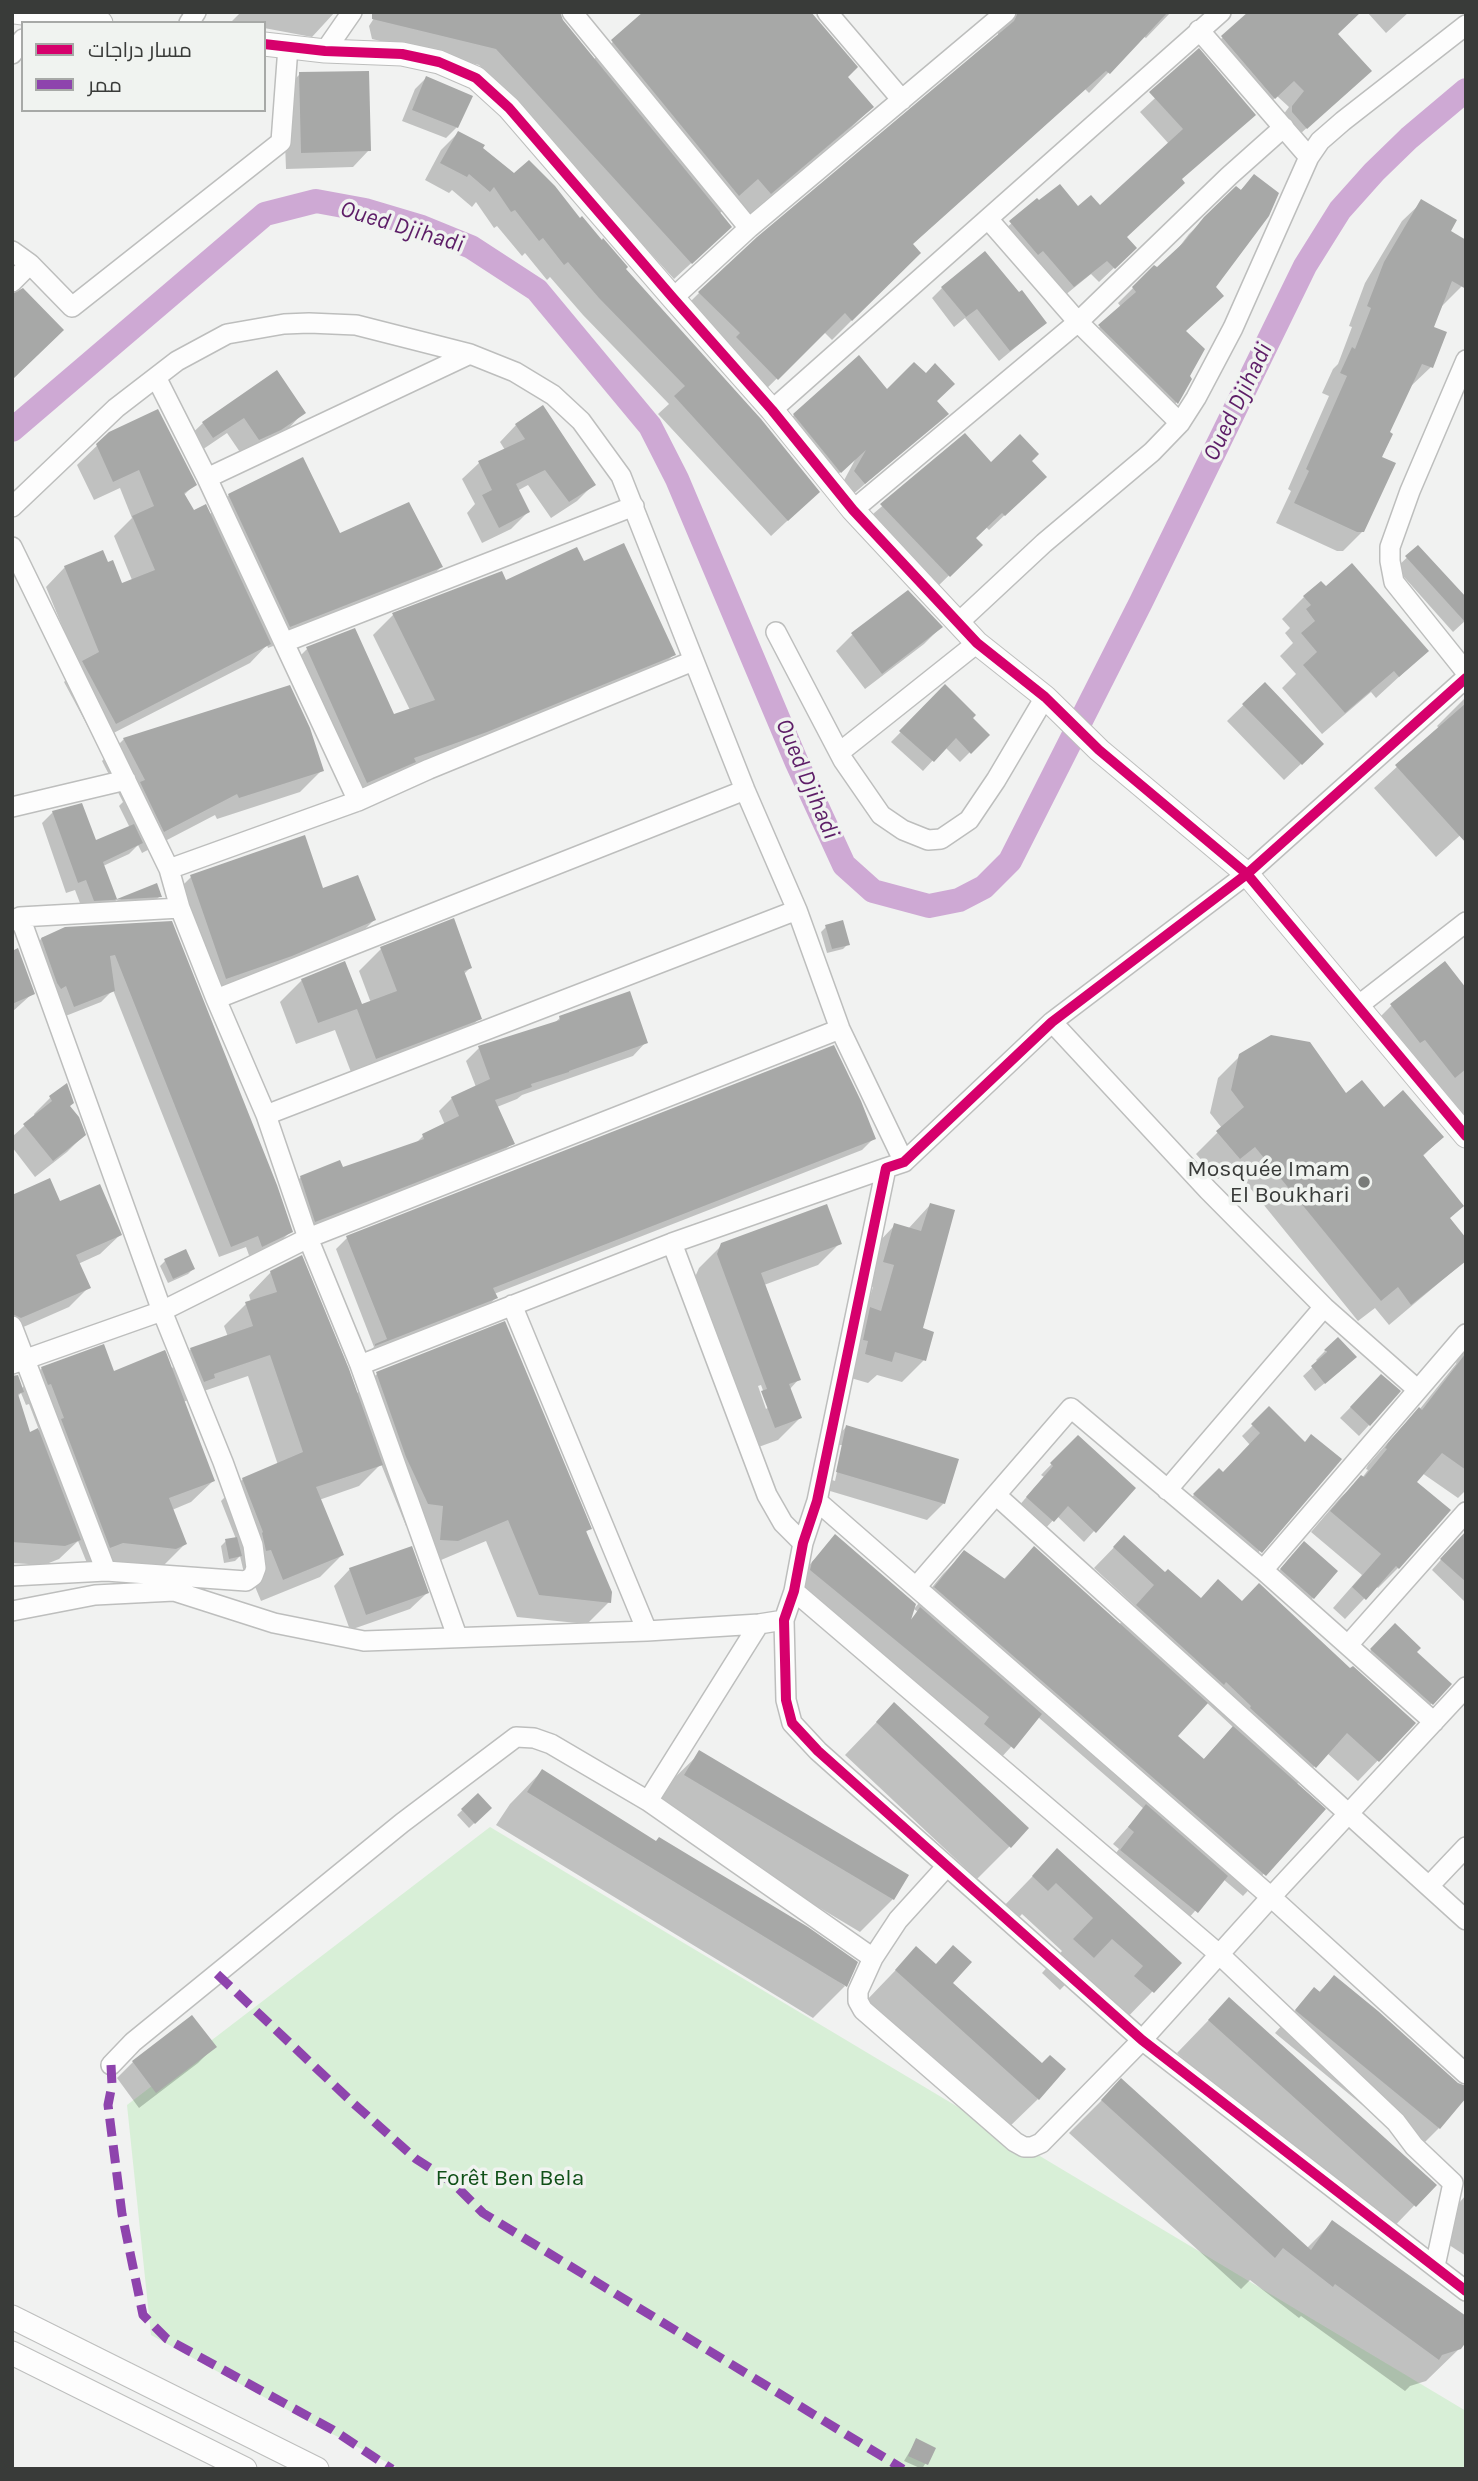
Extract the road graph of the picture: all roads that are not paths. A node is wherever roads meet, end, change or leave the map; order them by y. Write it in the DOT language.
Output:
graph roads {
  1 [pos="15,12"];
  2 [pos="352,12"];
  3 [pos="572,12"];
  4 [pos="827,12"];
  5 [pos="1006,12"];
  6 [pos="1221,12"];
  7 [pos="38,17"];
  8 [pos="80,21"];
  9 [pos="1466,25"];
  10 [pos="1199,30"];
  11 [pos="266,44"];
  12 [pos="288,47"];
  13 [pos="325,51"];
  14 [pos="902,100"];
  15 [pos="1284,127"];
  16 [pos="1309,157"];
  17 [pos="988,219"];
  18 [pos="748,228"];
  19 [pos="12,251"];
  20 [pos="30,264"];
  21 [pos="12,282"];
  22 [pos="673,299"];
  23 [pos="1077,322"];
  24 [pos="470,354"];
  25 [pos="1466,360"];
  26 [pos="157,379"];
  27 [pos="772,410"];
  28 [pos="1180,423"];
  29 [pos="207,478"];
  30 [pos="634,506"];
  31 [pos="12,507"];
  32 [pos="853,510"];
  33 [pos="12,547"];
  34 [pos="958,623"];
  35 [pos="776,632"];
  36 [pos="285,642"];
  37 [pos="978,643"];
  38 [pos="692,661"];
  39 [pos="1466,672"];
  40 [pos="1466,678"];
  41 [pos="1053,704"];
  42 [pos="840,752"];
  43 [pos="126,780"];
  44 [pos="745,790"];
  45 [pos="358,801"];
  46 [pos="12,807"];
  47 [pos="169,869"];
  48 [pos="1247,874"];
  49 [pos="180,908"];
  50 [pos="797,910"];
  51 [pos="16,919"];
  52 [pos="1466,922"];
  53 [pos="216,999"];
  54 [pos="1359,1005"];
  55 [pos="1052,1022"];
  56 [pos="840,1029"];
  57 [pos="266,1115"];
  58 [pos="1466,1136"];
  59 [pos="895,1165"];
  60 [pos="307,1238"];
  61 [pos="672,1243"];
  62 [pos="512,1305"];
  63 [pos="1324,1307"];
  64 [pos="162,1311"];
  65 [pos="12,1326"];
  66 [pos="1466,1334"];
  67 [pos="18,1362"];
  68 [pos="360,1365"];
  69 [pos="1418,1390"];
  70 [pos="1167,1490"];
  71 [pos="996,1494"];
  72 [pos="817,1501"];
  73 [pos="1466,1512"];
  74 [pos="803,1543"];
  75 [pos="1263,1570"];
  76 [pos="106,1571"];
  77 [pos="12,1576"];
  78 [pos="916,1587"];
  79 [pos="794,1591"];
  80 [pos="12,1611"];
  81 [pos="784,1620"];
  82 [pos="759,1624"];
  83 [pos="647,1630"];
  84 [pos="457,1636"];
  85 [pos="1348,1646"];
  86 [pos="1466,1687"];
  87 [pos="1434,1722"];
  88 [pos="648,1801"];
  89 [pos="1349,1812"];
  90 [pos="1466,1847"];
  91 [pos="947,1866"];
  92 [pos="1429,1886"];
  93 [pos="1271,1897"];
  94 [pos="1466,1920"];
  95 [pos="1220,1955"];
  96 [pos="873,1958"];
  97 [pos="1142,2040"];
  98 [pos="111,2065"];
  99 [pos="1466,2074"];
  100 [pos="1435,2266"];
  101 [pos="1466,2291"];
  102 [pos="12,2317"];
  103 [pos="12,2353"];
  104 [pos="245,2469"];
  105 [pos="317,2469"];
  1 -- 7 [label="street"];
  2 -- 13 [label="street"];
  3 -- 18 [label="street"];
  4 -- 14 [label="street"];
  5 -- 14 [label="street"];
  6 -- 10 [label="street"];
  7 -- 8 [label="street"];
  9 -- 16 [label="street"];
  10 -- 15 [label="street"];
  10 -- 17 [label="street"];
  11 -- 12 [label="street"];
  12 -- 13 [label="street"];
  12 -- 20 [label="street"];
  13 -- 22 [label="street"];
  14 -- 18 [label="street"];
  15 -- 16 [label="street"];
  15 -- 23 [label="street"];
  16 -- 28 [label="street"];
  17 -- 23 [label="street"];
  17 -- 27 [label="street"];
  18 -- 22 [label="street"];
  19 -- 20 [label="street"];
  20 -- 21 [label="street"];
  22 -- 27 [label="street"];
  23 -- 28 [label="street"];
  23 -- 32 [label="street"];
  24 -- 26 [label="street"];
  24 -- 29 [label="street"];
  24 -- 30 [label="street"];
  25 -- 39 [label="street"];
  26 -- 29 [label="street"];
  26 -- 31 [label="street"];
  27 -- 32 [label="street"];
  28 -- 34 [label="street"];
  29 -- 36 [label="street"];
  30 -- 36 [label="street"];
  30 -- 38 [label="street"];
  32 -- 34 [label="street"];
  33 -- 43 [label="street"];
  34 -- 37 [label="street"];
  35 -- 42 [label="street"];
  36 -- 45 [label="street"];
  37 -- 41 [label="street"];
  37 -- 42 [label="street"];
  38 -- 44 [label="street"];
  38 -- 45 [label="street"];
  40 -- 48 [label="street"];
  41 -- 42 [label="street"];
  41 -- 48 [label="street"];
  43 -- 46 [label="street"];
  43 -- 47 [label="street"];
  44 -- 50 [label="street"];
  44 -- 53 [label="street"];
  45 -- 47 [label="street"];
  47 -- 49 [label="street"];
  48 -- 54 [label="street"];
  48 -- 55 [label="street"];
  49 -- 51 [label="street"];
  49 -- 53 [label="street"];
  50 -- 56 [label="street"];
  50 -- 57 [label="street"];
  51 -- 64 [label="street"];
  52 -- 54 [label="street"];
  53 -- 57 [label="street"];
  54 -- 58 [label="street"];
  55 -- 59 [label="street"];
  55 -- 63 [label="street"];
  56 -- 59 [label="street"];
  56 -- 60 [label="street"];
  57 -- 60 [label="street"];
  59 -- 61 [label="street"];
  59 -- 72 [label="street"];
  60 -- 64 [label="street"];
  60 -- 68 [label="street"];
  61 -- 62 [label="street"];
  61 -- 74 [label="street"];
  62 -- 68 [label="street"];
  62 -- 83 [label="street"];
  63 -- 69 [label="street"];
  63 -- 70 [label="street"];
  64 -- 67 [label="street"];
  64 -- 76 [label="street"];
  65 -- 67 [label="street"];
  66 -- 69 [label="street"];
  67 -- 76 [label="street"];
  68 -- 84 [label="street"];
  69 -- 75 [label="street"];
  70 -- 71 [label="street"];
  70 -- 75 [label="street"];
  71 -- 78 [label="street"];
  71 -- 89 [label="street"];
  72 -- 74 [label="street"];
  72 -- 78 [label="street"];
  73 -- 85 [label="street"];
  74 -- 79 [label="street"];
  75 -- 85 [label="street"];
  76 -- 77 [label="street"];
  78 -- 93 [label="street"];
  79 -- 81 [label="street"];
  79 -- 95 [label="street"];
  80 -- 84 [label="street"];
  81 -- 82 [label="street"];
  81 -- 91 [label="street"];
  82 -- 83 [label="street"];
  82 -- 88 [label="street"];
  83 -- 84 [label="street"];
  85 -- 87 [label="street"];
  86 -- 87 [label="street"];
  87 -- 89 [label="street"];
  88 -- 96 [label="street"];
  88 -- 98 [label="street"];
  89 -- 92 [label="street"];
  89 -- 93 [label="street"];
  90 -- 92 [label="street"];
  91 -- 96 [label="street"];
  91 -- 97 [label="street"];
  92 -- 94 [label="street"];
  93 -- 95 [label="street"];
  93 -- 99 [label="street"];
  95 -- 97 [label="street"];
  95 -- 100 [label="street"];
  96 -- 97 [label="street"];
  97 -- 100 [label="street"];
  100 -- 101 [label="street"];
  102 -- 105 [label="street"];
  103 -- 104 [label="street"];
}
